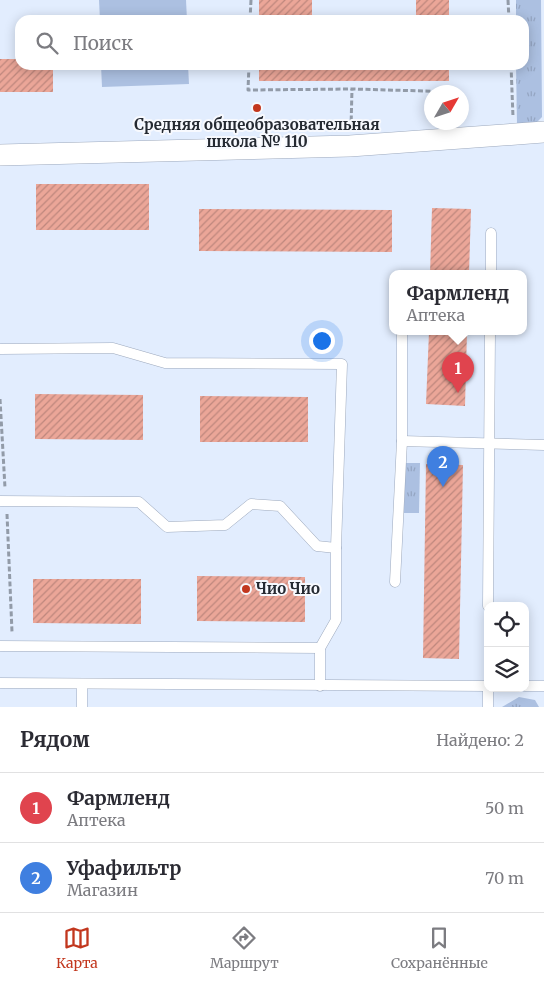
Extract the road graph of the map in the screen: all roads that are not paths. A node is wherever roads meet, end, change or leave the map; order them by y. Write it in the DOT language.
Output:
graph roads {
  1 [pos="544,132"];
  2 [pos="0,155"];
  3 [pos="491,234"];
  4 [pos="491,270"];
  5 [pos="402,335"];
  6 [pos="490,335"];
  7 [pos="0,349"];
  8 [pos="402,440"];
  9 [pos="488,443"];
  10 [pos="544,445"];
  11 [pos="3,501"];
  12 [pos="336,548"];
  13 [pos="396,582"];
  14 [pos="488,602"];
  15 [pos="0,646"];
  16 [pos="320,648"];
  17 [pos="0,683"];
  18 [pos="82,684"];
  19 [pos="320,686"];
  20 [pos="529,686"];
  21 [pos="544,686"];
  22 [pos="484,687"];
  23 [pos="488,692"];
  24 [pos="82,707"];
  25 [pos="488,707"];
  1 -- 2 [label="street"];
  3 -- 4 [label="lane"];
  5 -- 8 [label="lane"];
  6 -- 9 [label="lane"];
  7 -- 12 [label="lane"];
  8 -- 9 [label="lane"];
  8 -- 13 [label="lane"];
  9 -- 10 [label="lane"];
  9 -- 14 [label="lane"];
  11 -- 12 [label="lane"];
  12 -- 16 [label="lane"];
  15 -- 16 [label="lane"];
  16 -- 19 [label="lane"];
  17 -- 18 [label="lane"];
  18 -- 19 [label="lane"];
  18 -- 24 [label="lane"];
  19 -- 22 [label="lane"];
  20 -- 21 [label="lane"];
  23 -- 25 [label="lane"];
}
